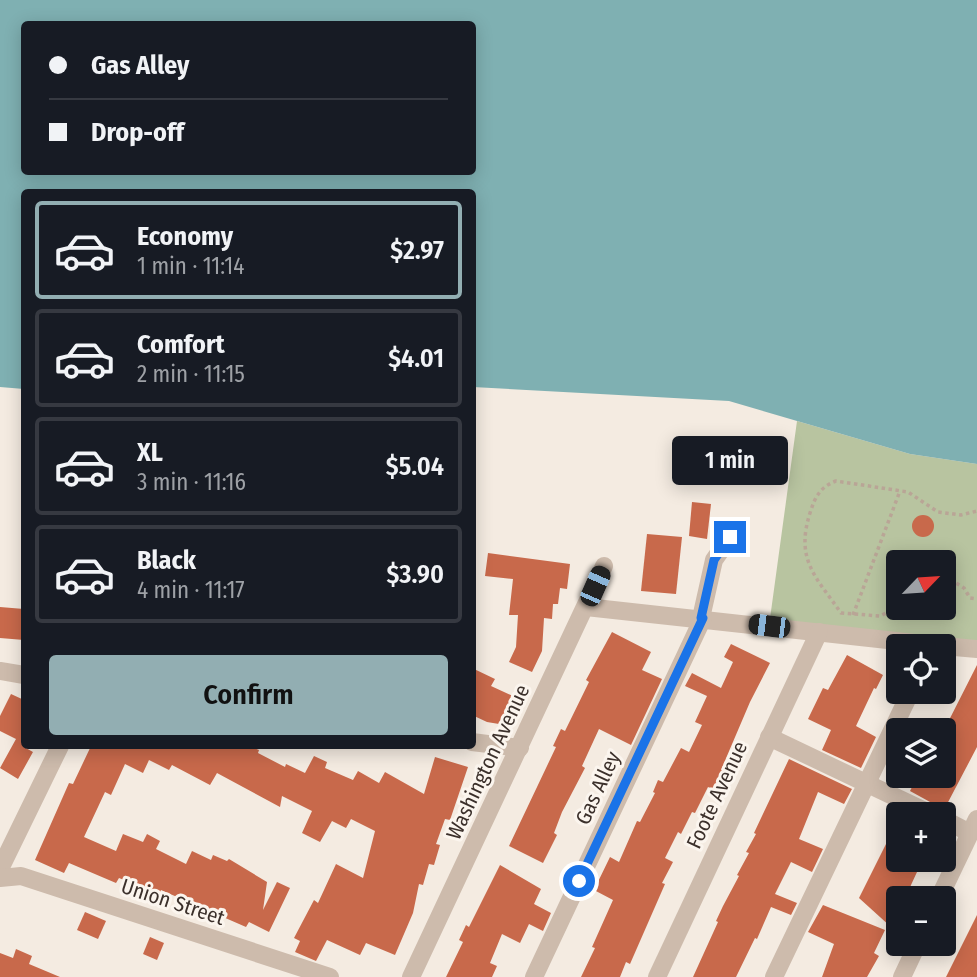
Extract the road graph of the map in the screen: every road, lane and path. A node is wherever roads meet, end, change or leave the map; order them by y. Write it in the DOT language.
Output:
graph roads {
  1 [pos="900,491"];
  2 [pos="977,511"];
  3 [pos="730,537"];
  4 [pos="604,566"];
  5 [pos="956,583"];
  6 [pos="977,599"];
  7 [pos="586,607"];
  8 [pos="886,613"];
  9 [pos="853,615"];
  10 [pos="702,618"];
  11 [pos="819,632"];
  12 [pos="886,640"];
  13 [pos="956,647"];
  14 [pos="977,649"];
  15 [pos="0,671"];
  16 [pos="21,674"];
  17 [pos="905,704"];
  18 [pos="769,737"];
  19 [pos="476,742"];
  20 [pos="520,748"];
  21 [pos="59,749"];
  22 [pos="866,783"];
  23 [pos="906,802"];
  24 [pos="956,822"];
  25 [pos="974,826"];
  26 [pos="0,869"];
  27 [pos="0,878"];
  28 [pos="945,886"];
  29 [pos="912,956"];
  30 [pos="330,977"];
  31 [pos="411,977"];
  32 [pos="534,977"];
  33 [pos="657,977"];
  34 [pos="774,977"];
  35 [pos="902,977"];
  1 -- 2 [label="path"];
  1 -- 9 [label="path"];
  1 -- 9 [label="path"];
  3 -- 10 [label="street, Gas Alley"];
  4 -- 7 [label="street, Washington Avenue"];
  5 -- 6 [label="path"];
  7 -- 10 [label="street"];
  7 -- 20 [label="street, Washington Avenue"];
  8 -- 9 [label="path"];
  10 -- 11 [label="street"];
  10 -- 32 [label="street, Gas Alley"];
  11 -- 12 [label="street"];
  11 -- 18 [label="street, Foote Avenue"];
  13 -- 14 [label="street"];
  15 -- 16 [label="street"];
  17 -- 22 [label="street"];
  18 -- 22 [label="street"];
  18 -- 33 [label="street, Foote Avenue"];
  19 -- 20 [label="street"];
  20 -- 31 [label="street, Washington Avenue"];
  21 -- 26 [label="street"];
  22 -- 23 [label="street"];
  22 -- 34 [label="street"];
  24 -- 25 [label="street"];
  25 -- 28 [label="street"];
  27 -- 30 [label="street, Union Street"];
  29 -- 35 [label="street"];
}
